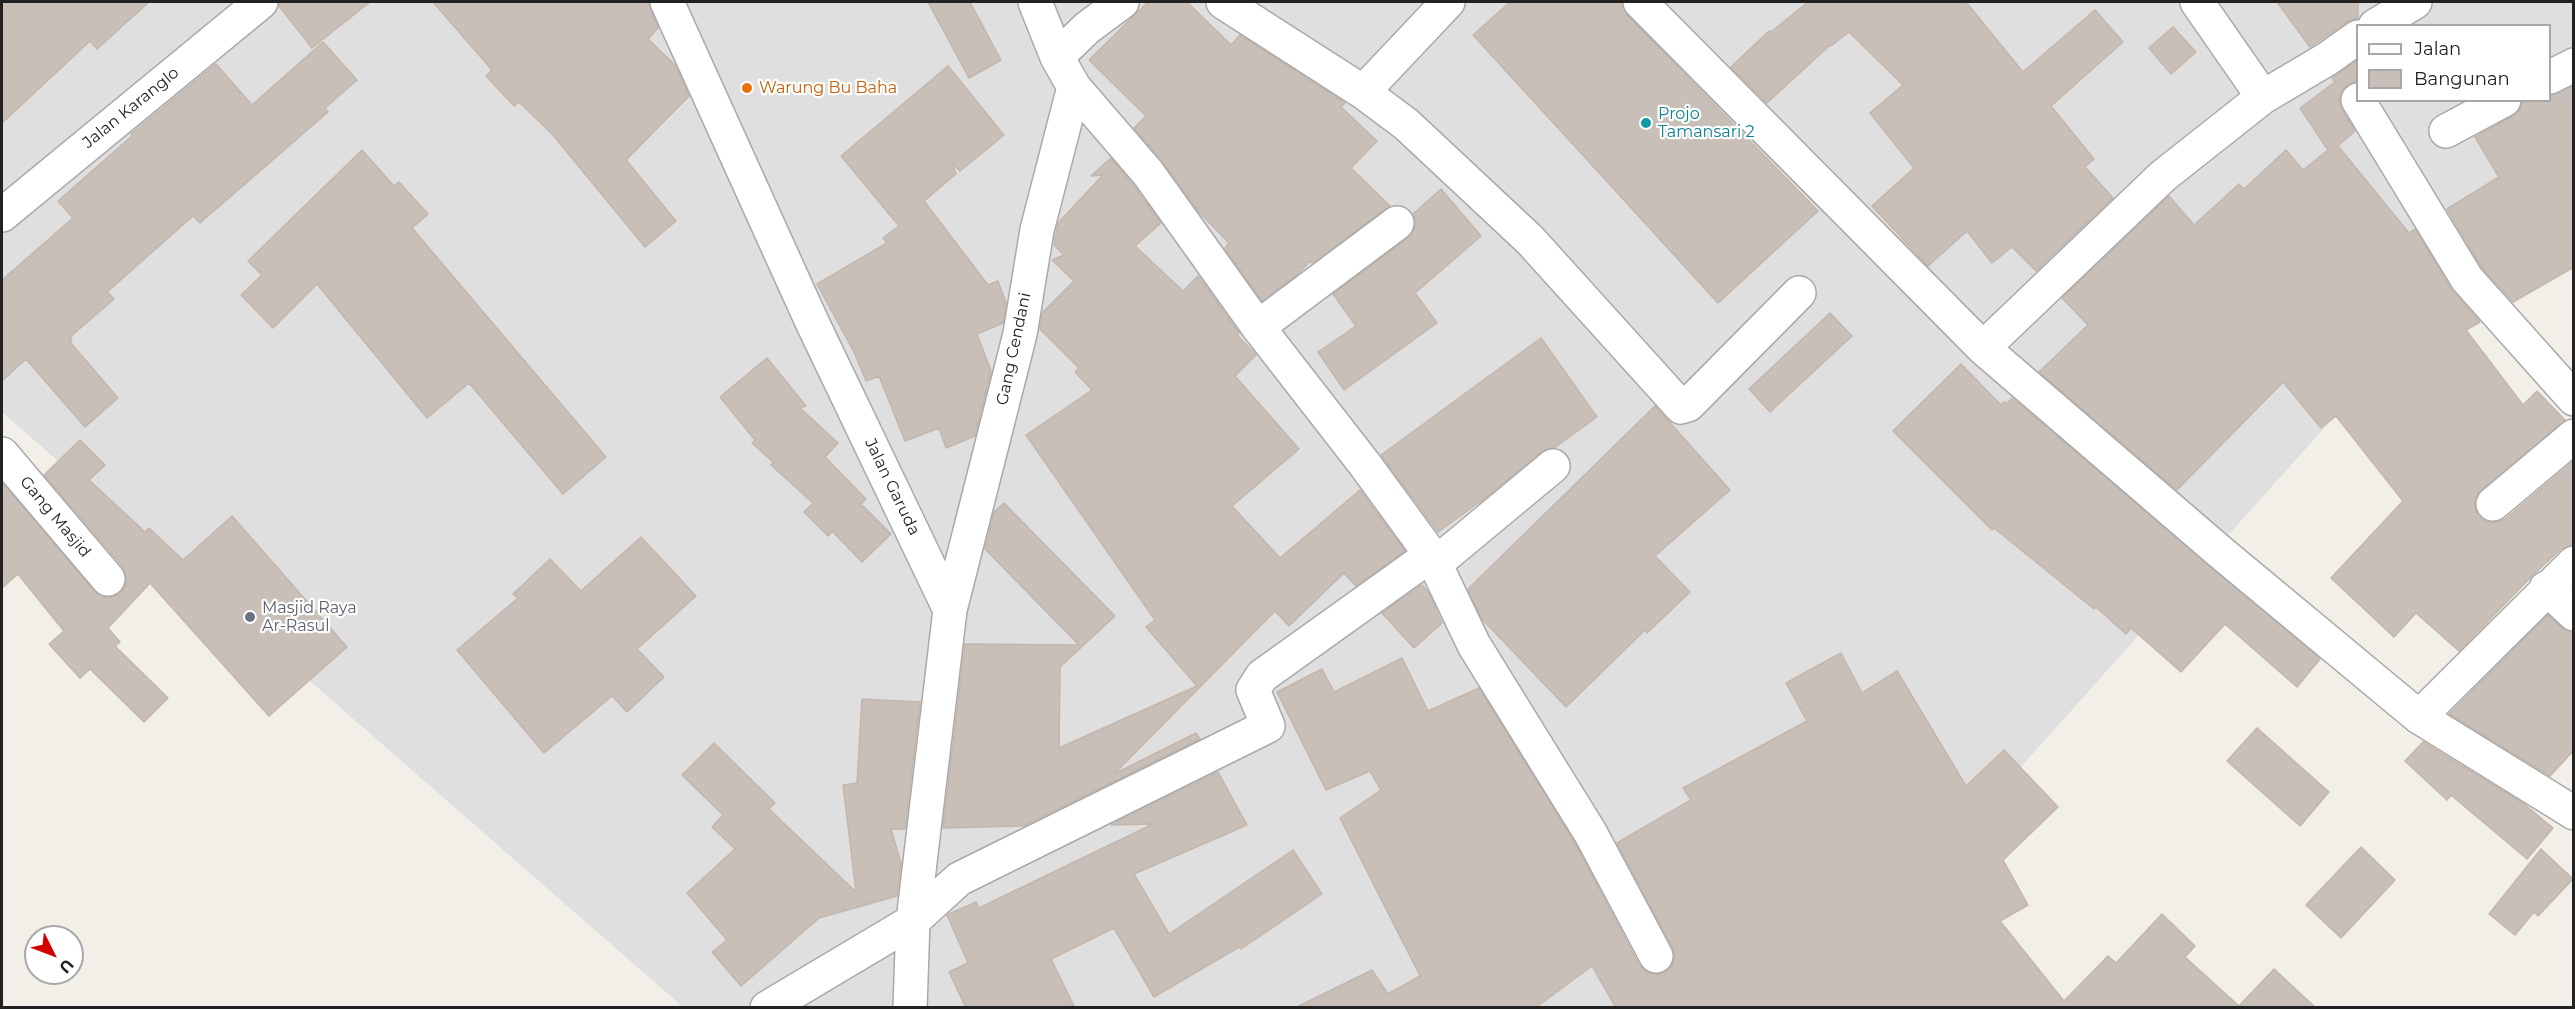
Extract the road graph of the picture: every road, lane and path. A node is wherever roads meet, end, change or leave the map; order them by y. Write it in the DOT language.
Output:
graph roads {
  1 [pos="261,2"];
  2 [pos="667,2"];
  3 [pos="1035,2"];
  4 [pos="1122,2"];
  5 [pos="1223,2"];
  6 [pos="1448,2"];
  7 [pos="1640,2"];
  8 [pos="2197,2"];
  9 [pos="2356,38"];
  10 [pos="1057,57"];
  11 [pos="2327,59"];
  12 [pos="2574,64"];
  13 [pos="2551,76"];
  14 [pos="1074,87"];
  15 [pos="1363,92"];
  16 [pos="2263,97"];
  17 [pos="2356,97"];
  18 [pos="2359,102"];
  19 [pos="2500,102"];
  20 [pos="2446,131"];
  21 [pos="2,215"];
  22 [pos="1397,223"];
  23 [pos="1799,293"];
  24 [pos="1258,327"];
  25 [pos="1983,348"];
  26 [pos="2574,399"];
  27 [pos="2574,436"];
  28 [pos="2,454"];
  29 [pos="1553,466"];
  30 [pos="2493,504"];
  31 [pos="1433,560"];
  32 [pos="2574,563"];
  33 [pos="108,579"];
  34 [pos="2546,588"];
  35 [pos="950,610"];
  36 [pos="2574,614"];
  37 [pos="2419,717"];
  38 [pos="2574,813"];
  39 [pos="913,921"];
  40 [pos="1656,956"];
  41 [pos="767,1008"];
  42 [pos="910,1008"];
  1 -- 21 [label="street, Jalan Karanglo"];
  2 -- 35 [label="street, Jalan Garuda"];
  3 -- 10 [label="street"];
  4 -- 10 [label="street"];
  5 -- 15 [label="street"];
  6 -- 15 [label="street"];
  7 -- 25 [label="street"];
  8 -- 16 [label="street"];
  9 -- 11 [label="street"];
  10 -- 14 [label="street"];
  11 -- 16 [label="street"];
  11 -- 17 [label="street"];
  12 -- 13 [label="street"];
  14 -- 24 [label="street"];
  14 -- 35 [label="street, Gang Cendani"];
  15 -- 23 [label="street"];
  16 -- 25 [label="street"];
  18 -- 26 [label="street"];
  19 -- 20 [label="street"];
  22 -- 24 [label="street"];
  24 -- 31 [label="street"];
  25 -- 37 [label="street"];
  27 -- 30 [label="street"];
  28 -- 33 [label="street, Gang Masjid"];
  29 -- 31 [label="street"];
  31 -- 39 [label="street"];
  31 -- 40 [label="street"];
  32 -- 34 [label="street"];
  34 -- 36 [label="street"];
  34 -- 37 [label="street"];
  35 -- 39 [label="street"];
  37 -- 38 [label="street"];
  39 -- 41 [label="street"];
  39 -- 42 [label="street"];
}
